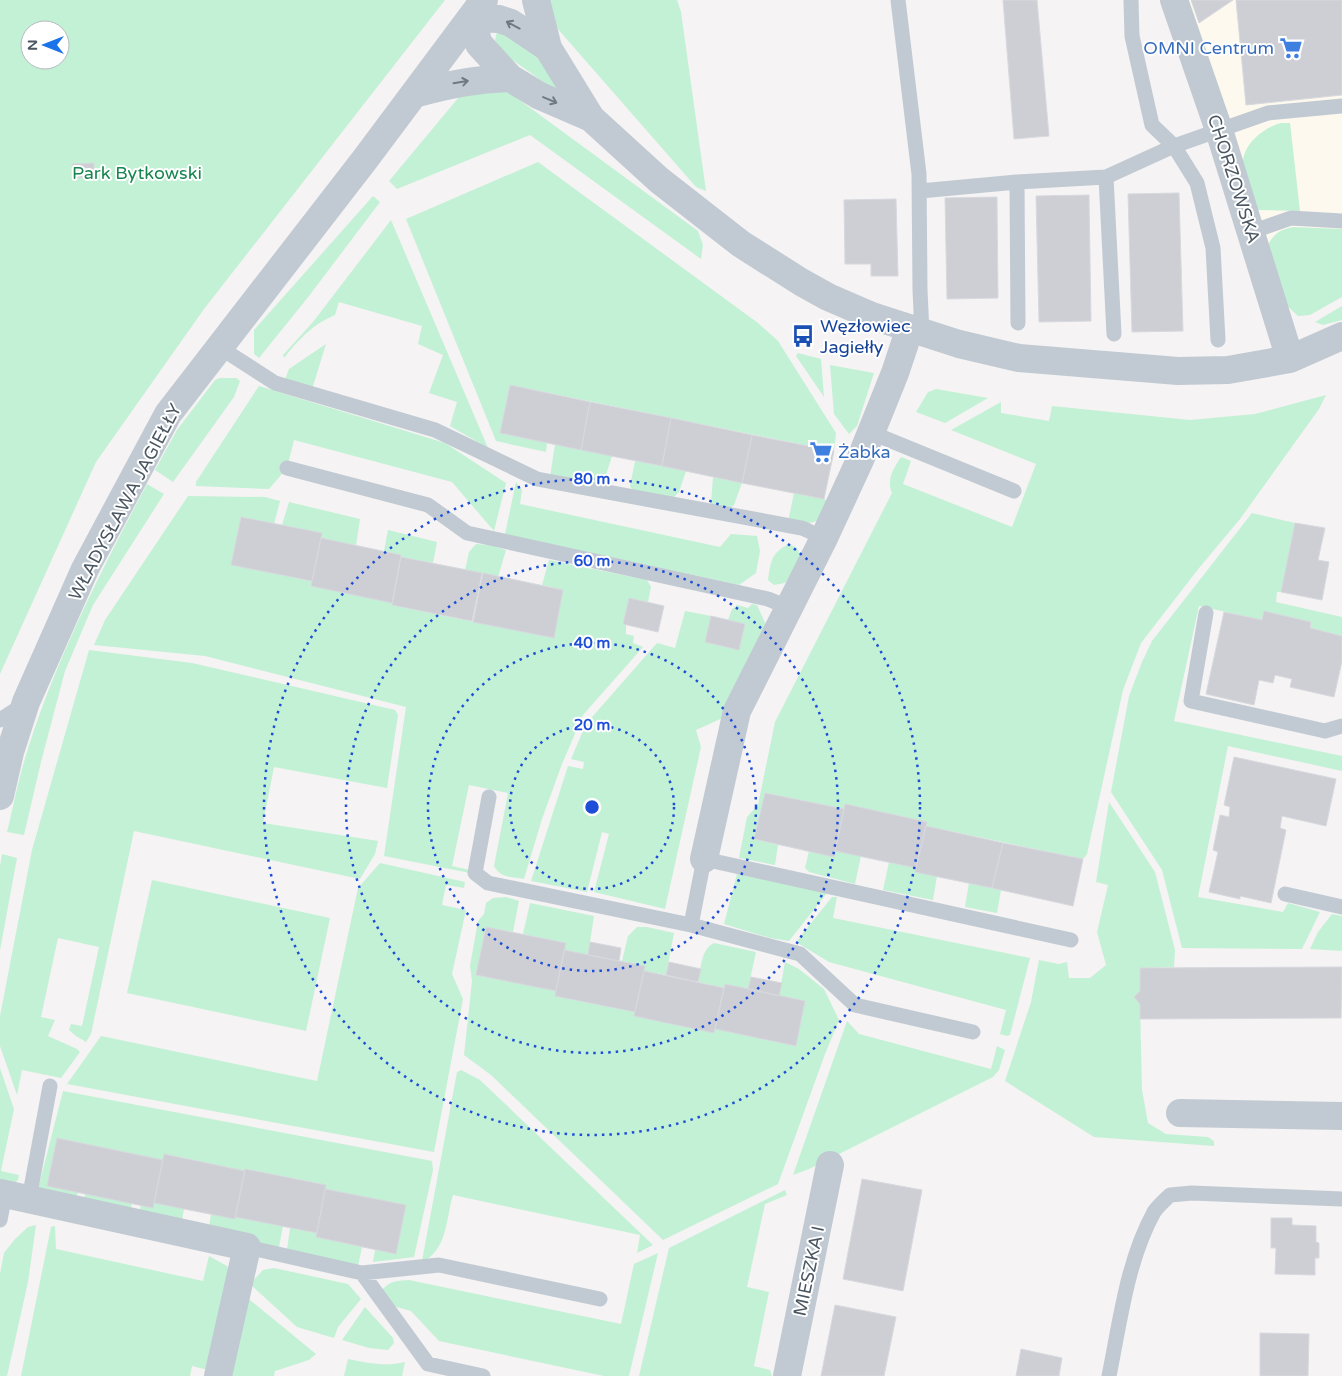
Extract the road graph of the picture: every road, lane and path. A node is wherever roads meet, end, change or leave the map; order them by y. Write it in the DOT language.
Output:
graph roads {
  1 [pos="536,0"];
  2 [pos="898,0"];
  3 [pos="1131,0"];
  4 [pos="1174,0"];
  5 [pos="478,9"];
  6 [pos="548,48"];
  7 [pos="510,78"];
  8 [pos="414,94"];
  9 [pos="1342,106"];
  10 [pos="591,118"];
  11 [pos="1219,130"];
  12 [pos="1174,146"];
  13 [pos="1106,177"];
  14 [pos="1017,182"];
  15 [pos="920,191"];
  16 [pos="1342,221"];
  17 [pos="1251,232"];
  18 [pos="1018,322"];
  19 [pos="916,331"];
  20 [pos="1114,334"];
  21 [pos="1342,336"];
  22 [pos="1218,340"];
  23 [pos="219,347"];
  24 [pos="1290,359"];
  25 [pos="872,433"];
  26 [pos="287,468"];
  27 [pos="1014,491"];
  28 [pos="824,538"];
  29 [pos="788,607"];
  30 [pos="1206,613"];
  31 [pos="26,702"];
  32 [pos="0,720"];
  33 [pos="1342,726"];
  34 [pos="0,796"];
  35 [pos="489,797"];
  36 [pos="704,859"];
  37 [pos="1286,894"];
  38 [pos="1342,907"];
  39 [pos="691,925"];
  40 [pos="1071,940"];
  41 [pos="973,1032"];
  42 [pos="50,1086"];
  43 [pos="1180,1113"];
  44 [pos="1342,1116"];
  45 [pos="830,1166"];
  46 [pos="1342,1199"];
  47 [pos="8,1201"];
  48 [pos="247,1248"];
  49 [pos="362,1272"];
  50 [pos="600,1299"];
  51 [pos="218,1376"];
  52 [pos="483,1376"];
  53 [pos="787,1376"];
  54 [pos="1109,1376"];
  1 -- 6 [label="street"];
  2 -- 15 [label="lane"];
  3 -- 12 [label="lane"];
  4 -- 11 [label="street, CHORZOWSKA"];
  6 -- 5 [label="street, one-way"];
  5 -- 7 [label="street"];
  5 -- 8 [label="street, WŁADYSŁAWA JAGIEŁŁY"];
  6 -- 10 [label="street"];
  8 -- 7 [label="street, one-way"];
  7 -- 10 [label="street, one-way"];
  8 -- 23 [label="street, WŁADYSŁAWA JAGIEŁŁY"];
  9 -- 11 [label="lane"];
  10 -- 19 [label="street"];
  11 -- 12 [label="lane"];
  11 -- 17 [label="street, CHORZOWSKA"];
  12 -- 13 [label="lane"];
  12 -- 22 [label="lane"];
  13 -- 14 [label="lane"];
  13 -- 20 [label="lane"];
  14 -- 15 [label="lane"];
  14 -- 18 [label="lane"];
  15 -- 19 [label="lane"];
  16 -- 17 [label="lane"];
  17 -- 24 [label="street, CHORZOWSKA"];
  19 -- 24 [label="street"];
  19 -- 25 [label="street"];
  21 -- 24 [label="street"];
  23 -- 28 [label="lane"];
  23 -- 31 [label="street, WŁADYSŁAWA JAGIEŁŁY"];
  25 -- 27 [label="lane"];
  25 -- 28 [label="street"];
  26 -- 29 [label="lane"];
  28 -- 29 [label="street"];
  29 -- 36 [label="street"];
  30 -- 33 [label="lane"];
  31 -- 32 [label="lane"];
  31 -- 34 [label="street, WŁADYSŁAWA JAGIEŁŁY"];
  35 -- 39 [label="lane"];
  36 -- 39 [label="lane"];
  36 -- 40 [label="lane"];
  37 -- 38 [label="lane"];
  39 -- 41 [label="lane"];
  42 -- 47 [label="lane"];
  43 -- 44 [label="street"];
  45 -- 53 [label="street, MIESZKA I"];
  46 -- 54 [label="lane"];
  47 -- 48 [label="street"];
  48 -- 49 [label="lane"];
  48 -- 51 [label="street"];
  49 -- 50 [label="lane"];
  49 -- 52 [label="lane"];
}
